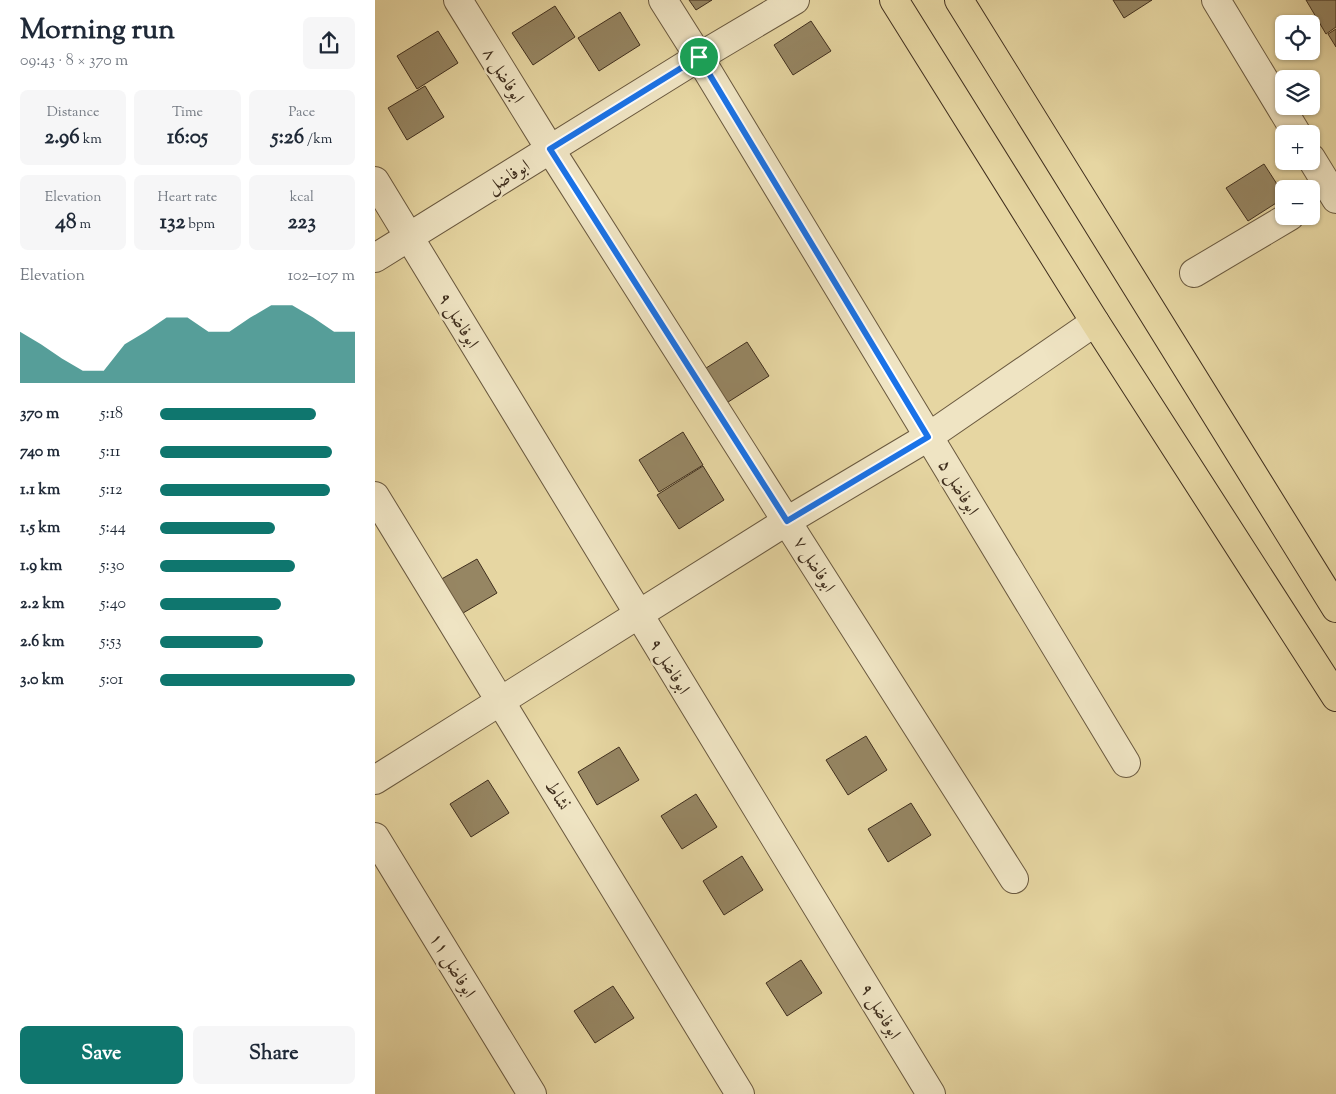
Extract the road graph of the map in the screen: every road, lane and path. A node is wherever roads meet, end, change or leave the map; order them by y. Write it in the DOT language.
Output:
graph roads {
  1 [pos="458,0"];
  2 [pos="663,0"];
  3 [pos="795,0"];
  4 [pos="894,0"];
  5 [pos="959,0"];
  6 [pos="1216,0"];
  7 [pos="699,57"];
  8 [pos="1292,125"];
  9 [pos="550,149"];
  10 [pos="1317,170"];
  11 [pos="375,181"];
  12 [pos="1329,196"];
  13 [pos="1275,225"];
  14 [pos="409,237"];
  15 [pos="375,258"];
  16 [pos="1195,273"];
  17 [pos="1095,322"];
  18 [pos="928,437"];
  19 [pos="375,496"];
  20 [pos="787,521"];
  21 [pos="1336,608"];
  22 [pos="639,614"];
  23 [pos="1336,698"];
  24 [pos="500,701"];
  25 [pos="1125,763"];
  26 [pos="375,780"];
  27 [pos="375,837"];
  28 [pos="1014,879"];
  29 [pos="532,1094"];
  30 [pos="740,1094"];
  31 [pos="931,1094"];
  1 -- 9 [label="street, ابوفاضل ۸"];
  2 -- 7 [label="street, ابوفاضل ۵"];
  3 -- 7 [label="street, ابوفاضل"];
  4 -- 17 [label="main road"];
  5 -- 21 [label="main road"];
  6 -- 8 [label="street"];
  7 -- 9 [label="street, ابوفاضل"];
  7 -- 18 [label="street, ابوفاضل ۵"];
  9 -- 14 [label="street, ابوفاضل"];
  9 -- 20 [label="street, ابوفاضل ۷"];
  10 -- 12 [label="street"];
  11 -- 14 [label="street, ابوفاضل ۹"];
  13 -- 16 [label="street"];
  14 -- 15 [label="street, ابوفاضل"];
  14 -- 22 [label="street, ابوفاضل ۹"];
  17 -- 18 [label="street"];
  17 -- 23 [label="main road"];
  18 -- 20 [label="street"];
  18 -- 25 [label="street, ابوفاضل ۵"];
  19 -- 24 [label="street, نشاط"];
  20 -- 22 [label="street"];
  20 -- 28 [label="street, ابوفاضل ۷"];
  22 -- 24 [label="street"];
  22 -- 31 [label="street, ابوفاضل ۹"];
  24 -- 26 [label="street"];
  24 -- 30 [label="street, نشاط"];
  27 -- 29 [label="street, ابوفاضل ۱۱"];
}
